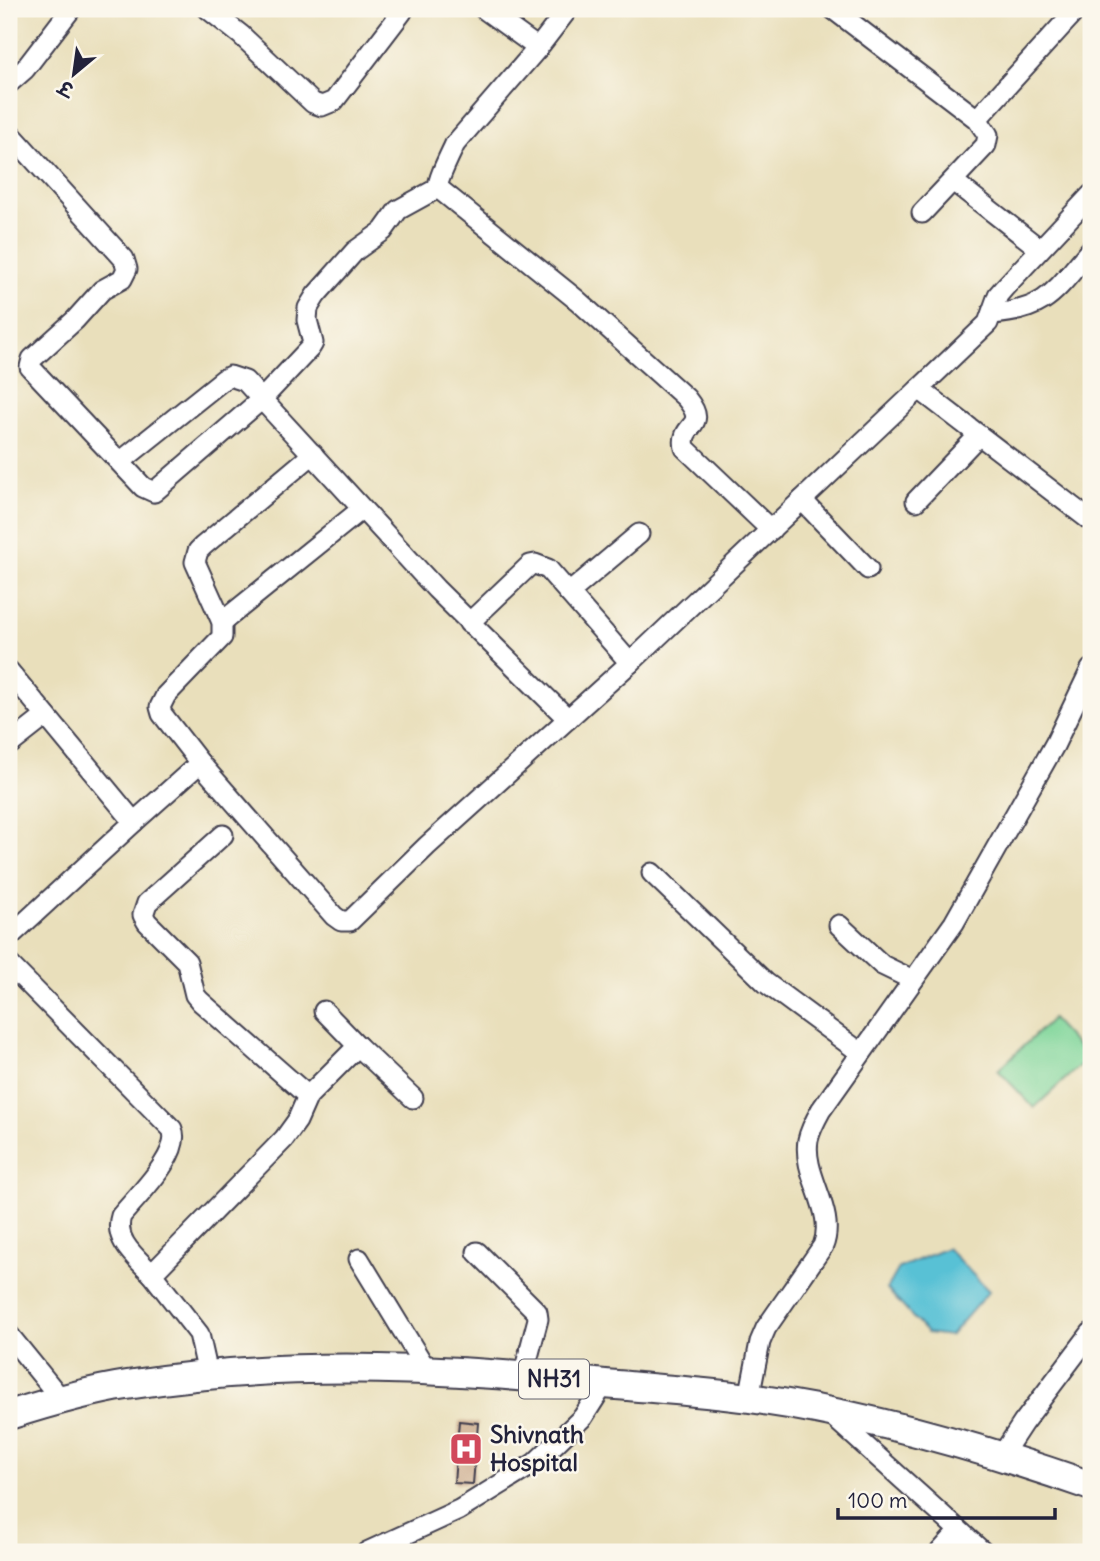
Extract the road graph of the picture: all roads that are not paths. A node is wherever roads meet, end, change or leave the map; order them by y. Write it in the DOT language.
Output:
graph roads {
  1 [pos="71,9"];
  2 [pos="208,9"];
  3 [pos="484,9"];
  4 [pos="568,9"];
  5 [pos="833,9"];
  6 [pos="1077,9"];
  7 [pos="402,12"];
  8 [pos="538,48"];
  9 [pos="9,83"];
  10 [pos="977,119"];
  11 [pos="9,132"];
  12 [pos="953,181"];
  13 [pos="438,188"];
  14 [pos="1091,195"];
  15 [pos="922,213"];
  16 [pos="1040,249"];
  17 [pos="1091,249"];
  18 [pos="992,314"];
  19 [pos="919,389"];
  20 [pos="262,399"];
  21 [pos="979,435"];
  22 [pos="313,454"];
  23 [pos="120,462"];
  24 [pos="802,500"];
  25 [pos="916,501"];
  26 [pos="362,509"];
  27 [pos="1091,521"];
  28 [pos="771,530"];
  29 [pos="639,534"];
  30 [pos="868,569"];
  31 [pos="569,593"];
  32 [pos="222,622"];
  33 [pos="469,623"];
  34 [pos="630,663"];
  35 [pos="1091,669"];
  36 [pos="9,670"];
  37 [pos="46,716"];
  38 [pos="568,719"];
  39 [pos="9,745"];
  40 [pos="200,763"];
  41 [pos="134,822"];
  42 [pos="223,835"];
  43 [pos="652,873"];
  44 [pos="839,925"];
  45 [pos="9,937"];
  46 [pos="9,964"];
  47 [pos="913,980"];
  48 [pos="324,1011"];
  49 [pos="358,1046"];
  50 [pos="861,1053"];
  51 [pos="308,1096"];
  52 [pos="412,1098"];
  53 [pos="477,1252"];
  54 [pos="359,1259"];
  55 [pos="152,1274"];
  56 [pos="1091,1334"];
  57 [pos="9,1335"];
  58 [pos="426,1369"];
  59 [pos="208,1374"];
  60 [pos="523,1376"];
  61 [pos="604,1384"];
  62 [pos="749,1398"];
  63 [pos="61,1399"];
  64 [pos="828,1412"];
  65 [pos="9,1415"];
  66 [pos="1002,1455"];
  67 [pos="1091,1486"];
  68 [pos="959,1531"];
  69 [pos="366,1552"];
  70 [pos="940,1552"];
  71 [pos="983,1552"];
  1 -- 9 [label="street"];
  2 -- 7 [label="street"];
  3 -- 8 [label="street"];
  4 -- 8 [label="street"];
  5 -- 10 [label="street"];
  6 -- 10 [label="street"];
  8 -- 13 [label="street"];
  10 -- 12 [label="street"];
  11 -- 23 [label="street"];
  12 -- 15 [label="street"];
  12 -- 16 [label="street"];
  13 -- 20 [label="street"];
  13 -- 28 [label="street"];
  14 -- 16 [label="street"];
  16 -- 18 [label="street"];
  17 -- 18 [label="street"];
  18 -- 19 [label="street"];
  19 -- 21 [label="street"];
  19 -- 24 [label="street"];
  20 -- 22 [label="street"];
  20 -- 23 [label="street"];
  20 -- 23 [label="street"];
  21 -- 25 [label="street"];
  21 -- 27 [label="street"];
  22 -- 26 [label="street"];
  22 -- 32 [label="street"];
  24 -- 28 [label="street"];
  24 -- 30 [label="street"];
  26 -- 32 [label="street"];
  26 -- 33 [label="street"];
  28 -- 34 [label="street"];
  29 -- 31 [label="street"];
  31 -- 33 [label="street"];
  31 -- 34 [label="street"];
  32 -- 40 [label="street"];
  33 -- 38 [label="street"];
  34 -- 38 [label="street"];
  35 -- 47 [label="street"];
  36 -- 37 [label="street"];
  37 -- 39 [label="street"];
  37 -- 41 [label="street"];
  38 -- 40 [label="street"];
  40 -- 41 [label="street"];
  41 -- 45 [label="street"];
  42 -- 51 [label="street"];
  43 -- 50 [label="street"];
  44 -- 47 [label="street"];
  46 -- 55 [label="street"];
  47 -- 50 [label="street"];
  48 -- 49 [label="street"];
  49 -- 51 [label="street"];
  49 -- 52 [label="street"];
  50 -- 62 [label="street"];
  51 -- 55 [label="street"];
  53 -- 60 [label="street"];
  54 -- 58 [label="street"];
  55 -- 59 [label="street"];
  56 -- 66 [label="street"];
  57 -- 63 [label="street"];
  58 -- 59 [label="highway, NH31"];
  58 -- 60 [label="highway, NH31"];
  59 -- 63 [label="highway, NH31"];
  60 -- 61 [label="highway, NH31"];
  61 -- 62 [label="highway, NH31"];
  61 -- 69 [label="street"];
  62 -- 64 [label="highway, NH31"];
  63 -- 65 [label="highway, NH31"];
  64 -- 66 [label="highway, NH31"];
  64 -- 68 [label="street"];
  66 -- 67 [label="highway, NH31"];
  68 -- 70 [label="street"];
  68 -- 71 [label="street"];
}
